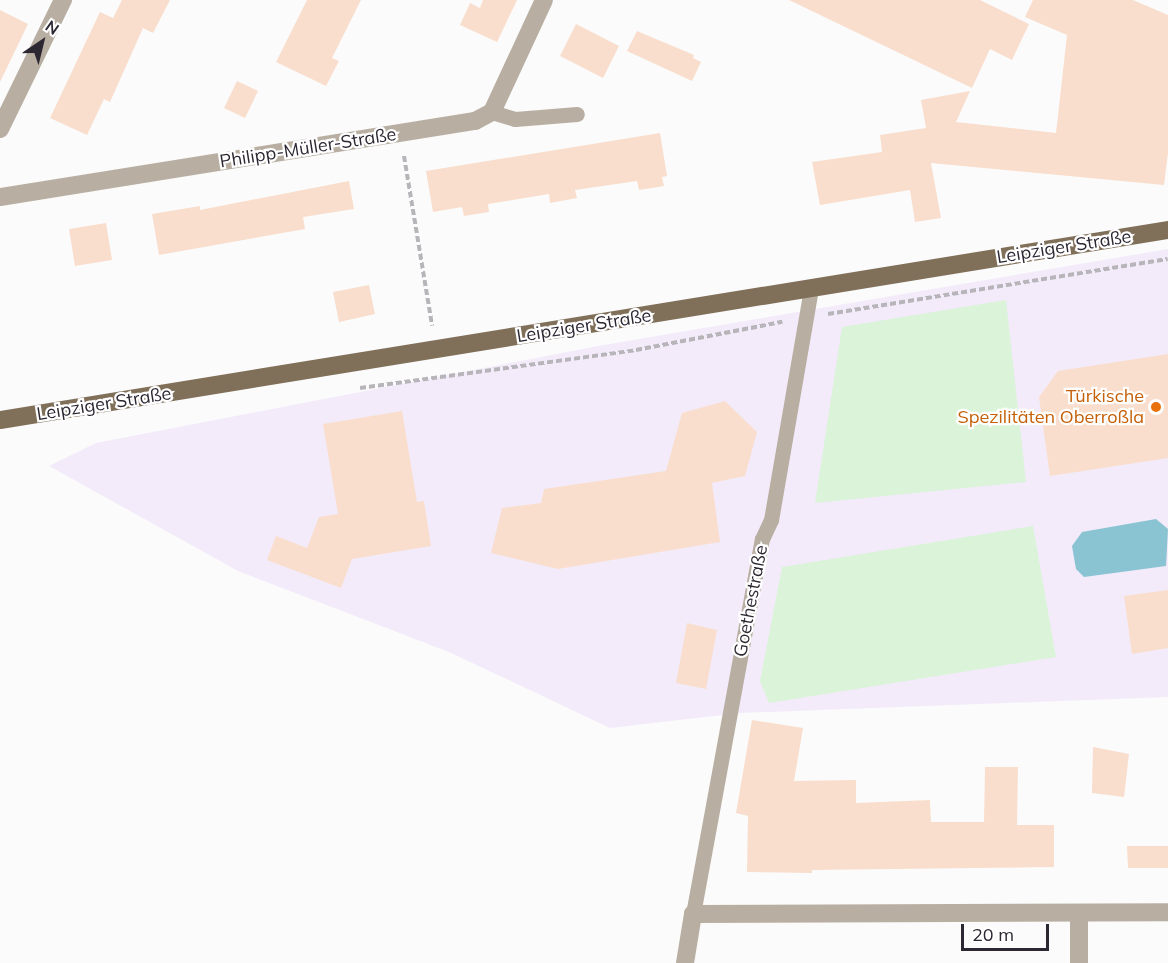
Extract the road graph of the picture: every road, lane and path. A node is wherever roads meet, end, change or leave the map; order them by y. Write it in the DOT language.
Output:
graph roads {
  1 [pos="63,0"];
  2 [pos="544,0"];
  3 [pos="492,112"];
  4 [pos="577,114"];
  5 [pos="0,129"];
  6 [pos="400,132"];
  7 [pos="0,198"];
  8 [pos="1168,230"];
  9 [pos="1168,259"];
  10 [pos="811,289"];
  11 [pos="806,317"];
  12 [pos="436,350"];
  13 [pos="354,389"];
  14 [pos="0,420"];
  15 [pos="1168,912"];
  16 [pos="1079,913"];
  17 [pos="693,914"];
  18 [pos="685,963"];
  19 [pos="1078,963"];
  1 -- 5 [label="street"];
  2 -- 3 [label="street"];
  3 -- 4 [label="lane"];
  3 -- 6 [label="street, Philipp-Müller-Straße"];
  6 -- 7 [label="street, Philipp-Müller-Straße"];
  6 -- 12 [label="path"];
  8 -- 10 [label="main road, Leipziger Straße"];
  9 -- 11 [label="path"];
  10 -- 11 [label="lane, Goethestraße"];
  10 -- 12 [label="main road, Leipziger Straße"];
  11 -- 13 [label="path"];
  11 -- 17 [label="lane, Goethestraße"];
  12 -- 14 [label="main road, Leipziger Straße"];
  15 -- 16 [label="street"];
  16 -- 17 [label="street"];
  16 -- 19 [label="street"];
  17 -- 18 [label="street, Goethestraße"];
}
